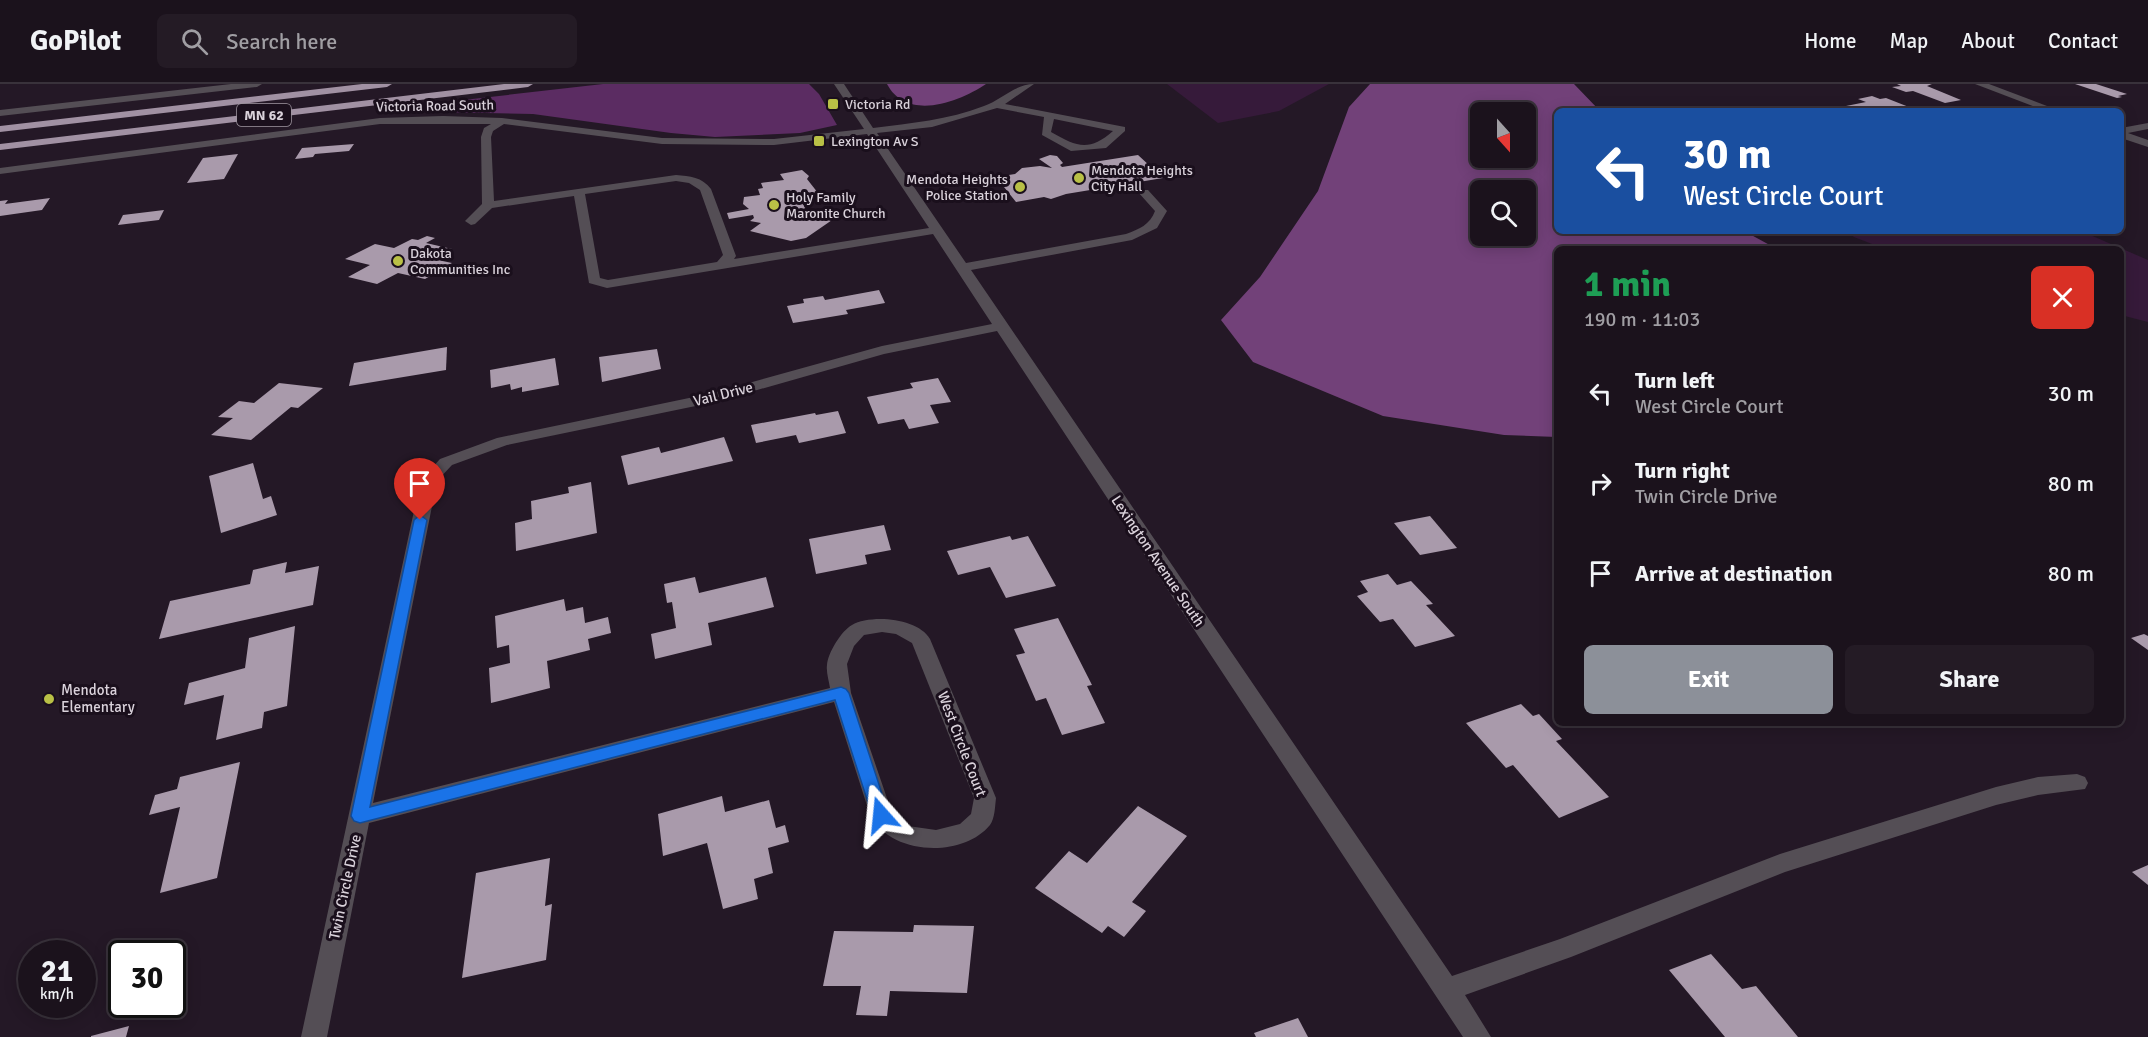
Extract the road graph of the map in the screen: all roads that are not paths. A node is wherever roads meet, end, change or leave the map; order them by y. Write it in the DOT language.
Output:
graph roads {
  1 [pos="257,84"];
  2 [pos="387,84"];
  3 [pos="528,84"];
  4 [pos="839,84"];
  5 [pos="1029,84"];
  6 [pos="1980,84"];
  7 [pos="996,105"];
  8 [pos="2042,108"];
  9 [pos="0,113"];
  10 [pos="1050,115"];
  11 [pos="502,121"];
  12 [pos="2148,126"];
  13 [pos="0,129"];
  14 [pos="2124,132"];
  15 [pos="871,133"];
  16 [pos="2124,134"];
  17 [pos="2148,144"];
  18 [pos="0,148"];
  19 [pos="0,171"];
  20 [pos="579,192"];
  21 [pos="1144,192"];
  22 [pos="488,205"];
  23 [pos="471,221"];
  24 [pos="937,230"];
  25 [pos="720,265"];
  26 [pos="962,268"];
  27 [pos="1001,326"];
  28 [pos="446,462"];
  29 [pos="841,693"];
  30 [pos="2077,783"];
  31 [pos="360,816"];
  32 [pos="1446,990"];
  33 [pos="314,1037"];
  34 [pos="1478,1037"];
  1 -- 9 [label="street"];
  2 -- 13 [label="highway, MN 62"];
  3 -- 18 [label="highway, MN 62"];
  4 -- 15 [label="street, Lexington Avenue South"];
  5 -- 7 [label="street"];
  6 -- 8 [label="street"];
  7 -- 10 [label="street"];
  7 -- 15 [label="street, Victoria Road South"];
  10 -- 10 [label="street"];
  11 -- 15 [label="street, Victoria Road South"];
  11 -- 19 [label="street, Victoria Road South"];
  11 -- 22 [label="street"];
  12 -- 14 [label="street"];
  15 -- 24 [label="street, Lexington Avenue South"];
  16 -- 17 [label="street"];
  20 -- 22 [label="street"];
  20 -- 25 [label="street"];
  20 -- 25 [label="street"];
  21 -- 26 [label="street"];
  22 -- 23 [label="street"];
  24 -- 25 [label="street"];
  24 -- 26 [label="street, Lexington Avenue South"];
  26 -- 27 [label="street, Lexington Avenue South"];
  27 -- 28 [label="street, Vail Drive"];
  27 -- 32 [label="street, Lexington Avenue South"];
  28 -- 31 [label="street, Twin Circle Drive"];
  29 -- 29 [label="street, West Circle Court"];
  29 -- 31 [label="street"];
  30 -- 32 [label="street"];
  31 -- 33 [label="street, Twin Circle Drive"];
  32 -- 34 [label="street, Lexington Avenue South"];
}
